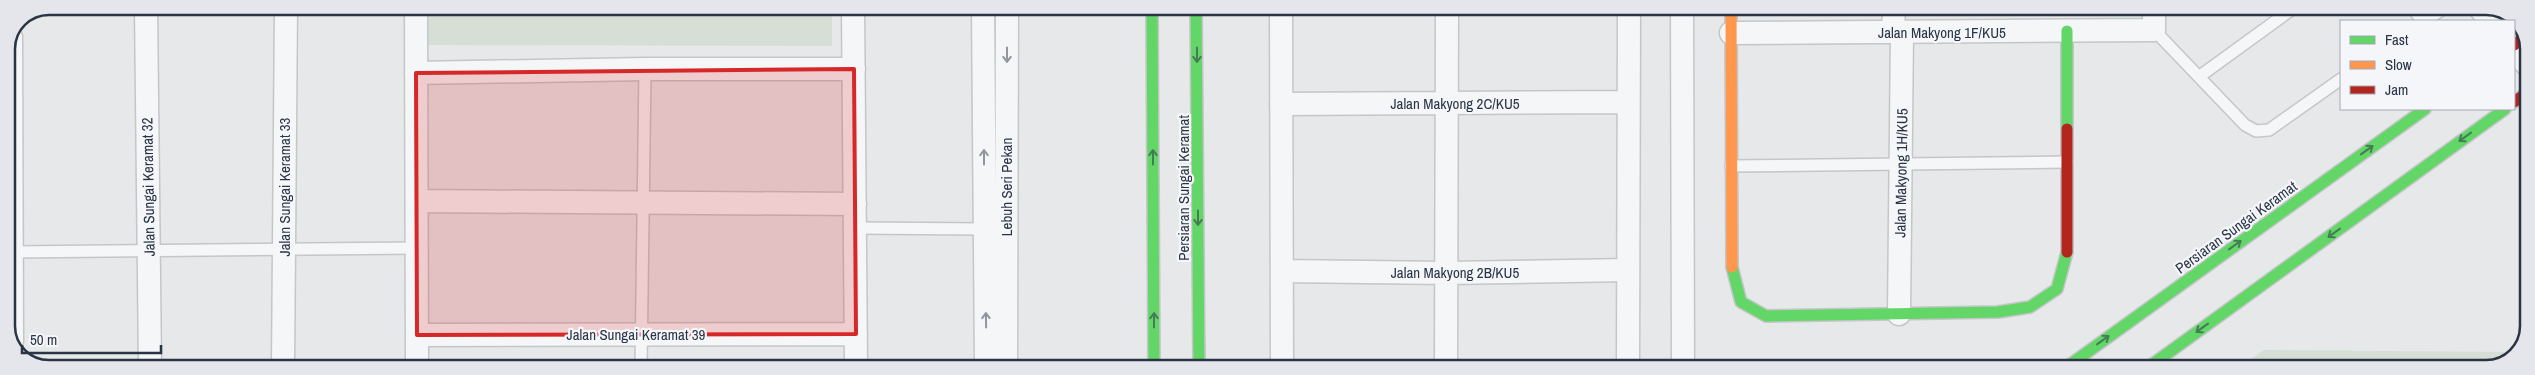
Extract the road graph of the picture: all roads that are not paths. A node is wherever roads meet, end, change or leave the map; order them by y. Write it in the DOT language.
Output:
graph roads {
  1 [pos="146,15"];
  2 [pos="286,15"];
  3 [pos="416,15"];
  4 [pos="854,15"];
  5 [pos="983,15"];
  6 [pos="1007,15"];
  7 [pos="1152,15"];
  8 [pos="1196,15"];
  9 [pos="1281,15"];
  10 [pos="1447,15"];
  11 [pos="1629,15"];
  12 [pos="1682,15"];
  13 [pos="1731,15"];
  14 [pos="1895,15"];
  15 [pos="2154,15"];
  16 [pos="2283,15"];
  17 [pos="2154,30"];
  18 [pos="2067,31"];
  19 [pos="1898,32"];
  20 [pos="1731,33"];
  21 [pos="644,69"];
  22 [pos="854,70"];
  23 [pos="416,73"];
  24 [pos="2200,76"];
  25 [pos="2340,80"];
  26 [pos="1628,102"];
  27 [pos="1281,104"];
  28 [pos="1447,104"];
  29 [pos="2424,110"];
  30 [pos="2504,110"];
  31 [pos="2067,162"];
  32 [pos="1901,164"];
  33 [pos="1731,166"];
  34 [pos="417,201"];
  35 [pos="643,202"];
  36 [pos="855,204"];
  37 [pos="855,228"];
  38 [pos="984,229"];
  39 [pos="417,248"];
  40 [pos="284,249"];
  41 [pos="149,251"];
  42 [pos="15,252"];
  43 [pos="1628,270"];
  44 [pos="1282,271"];
  45 [pos="1447,273"];
  46 [pos="1900,314"];
  47 [pos="641,334"];
  48 [pos="856,334"];
  49 [pos="417,335"];
  50 [pos="150,360"];
  51 [pos="283,360"];
  52 [pos="417,360"];
  53 [pos="641,360"];
  54 [pos="856,360"];
  55 [pos="986,360"];
  56 [pos="1006,360"];
  57 [pos="1154,360"];
  58 [pos="1199,360"];
  59 [pos="1282,360"];
  60 [pos="1446,360"];
  61 [pos="1628,360"];
  62 [pos="1683,360"];
  63 [pos="2076,360"];
  64 [pos="2158,360"];
  1 -- 41 [label="street, Jalan Sungai Keramat 32"];
  2 -- 40 [label="street, Jalan Sungai Keramat 33"];
  3 -- 23 [label="street"];
  4 -- 22 [label="street"];
  38 -- 5 [label="street, one-way"];
  6 -- 56 [label="street, Lebuh Seri Pekan, one-way"];
  57 -- 7 [label="street, Persiaran Sungai Keramat, one-way"];
  8 -- 58 [label="street, Persiaran Sungai Keramat, one-way"];
  9 -- 27 [label="street"];
  10 -- 28 [label="street"];
  11 -- 26 [label="street"];
  12 -- 62 [label="street"];
  13 -- 20 [label="street"];
  14 -- 19 [label="street, Jalan Makyong 1H/KU5"];
  15 -- 17 [label="street"];
  16 -- 24 [label="lane"];
  17 -- 18 [label="street, Jalan Makyong 1F/KU5"];
  17 -- 24 [label="lane"];
  18 -- 19 [label="street, Jalan Makyong 1F/KU5"];
  18 -- 31 [label="street"];
  19 -- 20 [label="street, Jalan Makyong 1F/KU5"];
  19 -- 32 [label="street, Jalan Makyong 1H/KU5"];
  20 -- 33 [label="street"];
  21 -- 22 [label="street"];
  21 -- 23 [label="street"];
  21 -- 35 [label="lane"];
  22 -- 36 [label="street"];
  23 -- 34 [label="street"];
  24 -- 25 [label="lane"];
  26 -- 28 [label="street, Jalan Makyong 2C/KU5"];
  26 -- 43 [label="street"];
  27 -- 28 [label="street, Jalan Makyong 2C/KU5"];
  27 -- 44 [label="street"];
  28 -- 45 [label="street"];
  63 -- 29 [label="street, Persiaran Sungai Keramat, one-way"];
  30 -- 64 [label="street, one-way"];
  31 -- 32 [label="lane"];
  31 -- 46 [label="street"];
  32 -- 33 [label="lane"];
  32 -- 46 [label="street, Jalan Makyong 1H/KU5"];
  33 -- 46 [label="street"];
  34 -- 35 [label="street"];
  34 -- 39 [label="street"];
  35 -- 36 [label="street"];
  35 -- 47 [label="lane"];
  36 -- 37 [label="street"];
  37 -- 38 [label="lane"];
  37 -- 48 [label="street"];
  55 -- 38 [label="street, one-way"];
  39 -- 40 [label="lane"];
  39 -- 49 [label="street"];
  40 -- 41 [label="lane"];
  40 -- 51 [label="street, Jalan Sungai Keramat 33"];
  41 -- 42 [label="lane"];
  41 -- 50 [label="street, Jalan Sungai Keramat 32"];
  43 -- 45 [label="street, Jalan Makyong 2B/KU5"];
  43 -- 61 [label="street"];
  44 -- 45 [label="street, Jalan Makyong 2B/KU5"];
  44 -- 59 [label="street"];
  45 -- 60 [label="street"];
  47 -- 48 [label="street, Jalan Sungai Keramat 39"];
  47 -- 49 [label="street, Jalan Sungai Keramat 39"];
  47 -- 53 [label="lane"];
  48 -- 54 [label="street"];
  49 -- 52 [label="street"];
}
